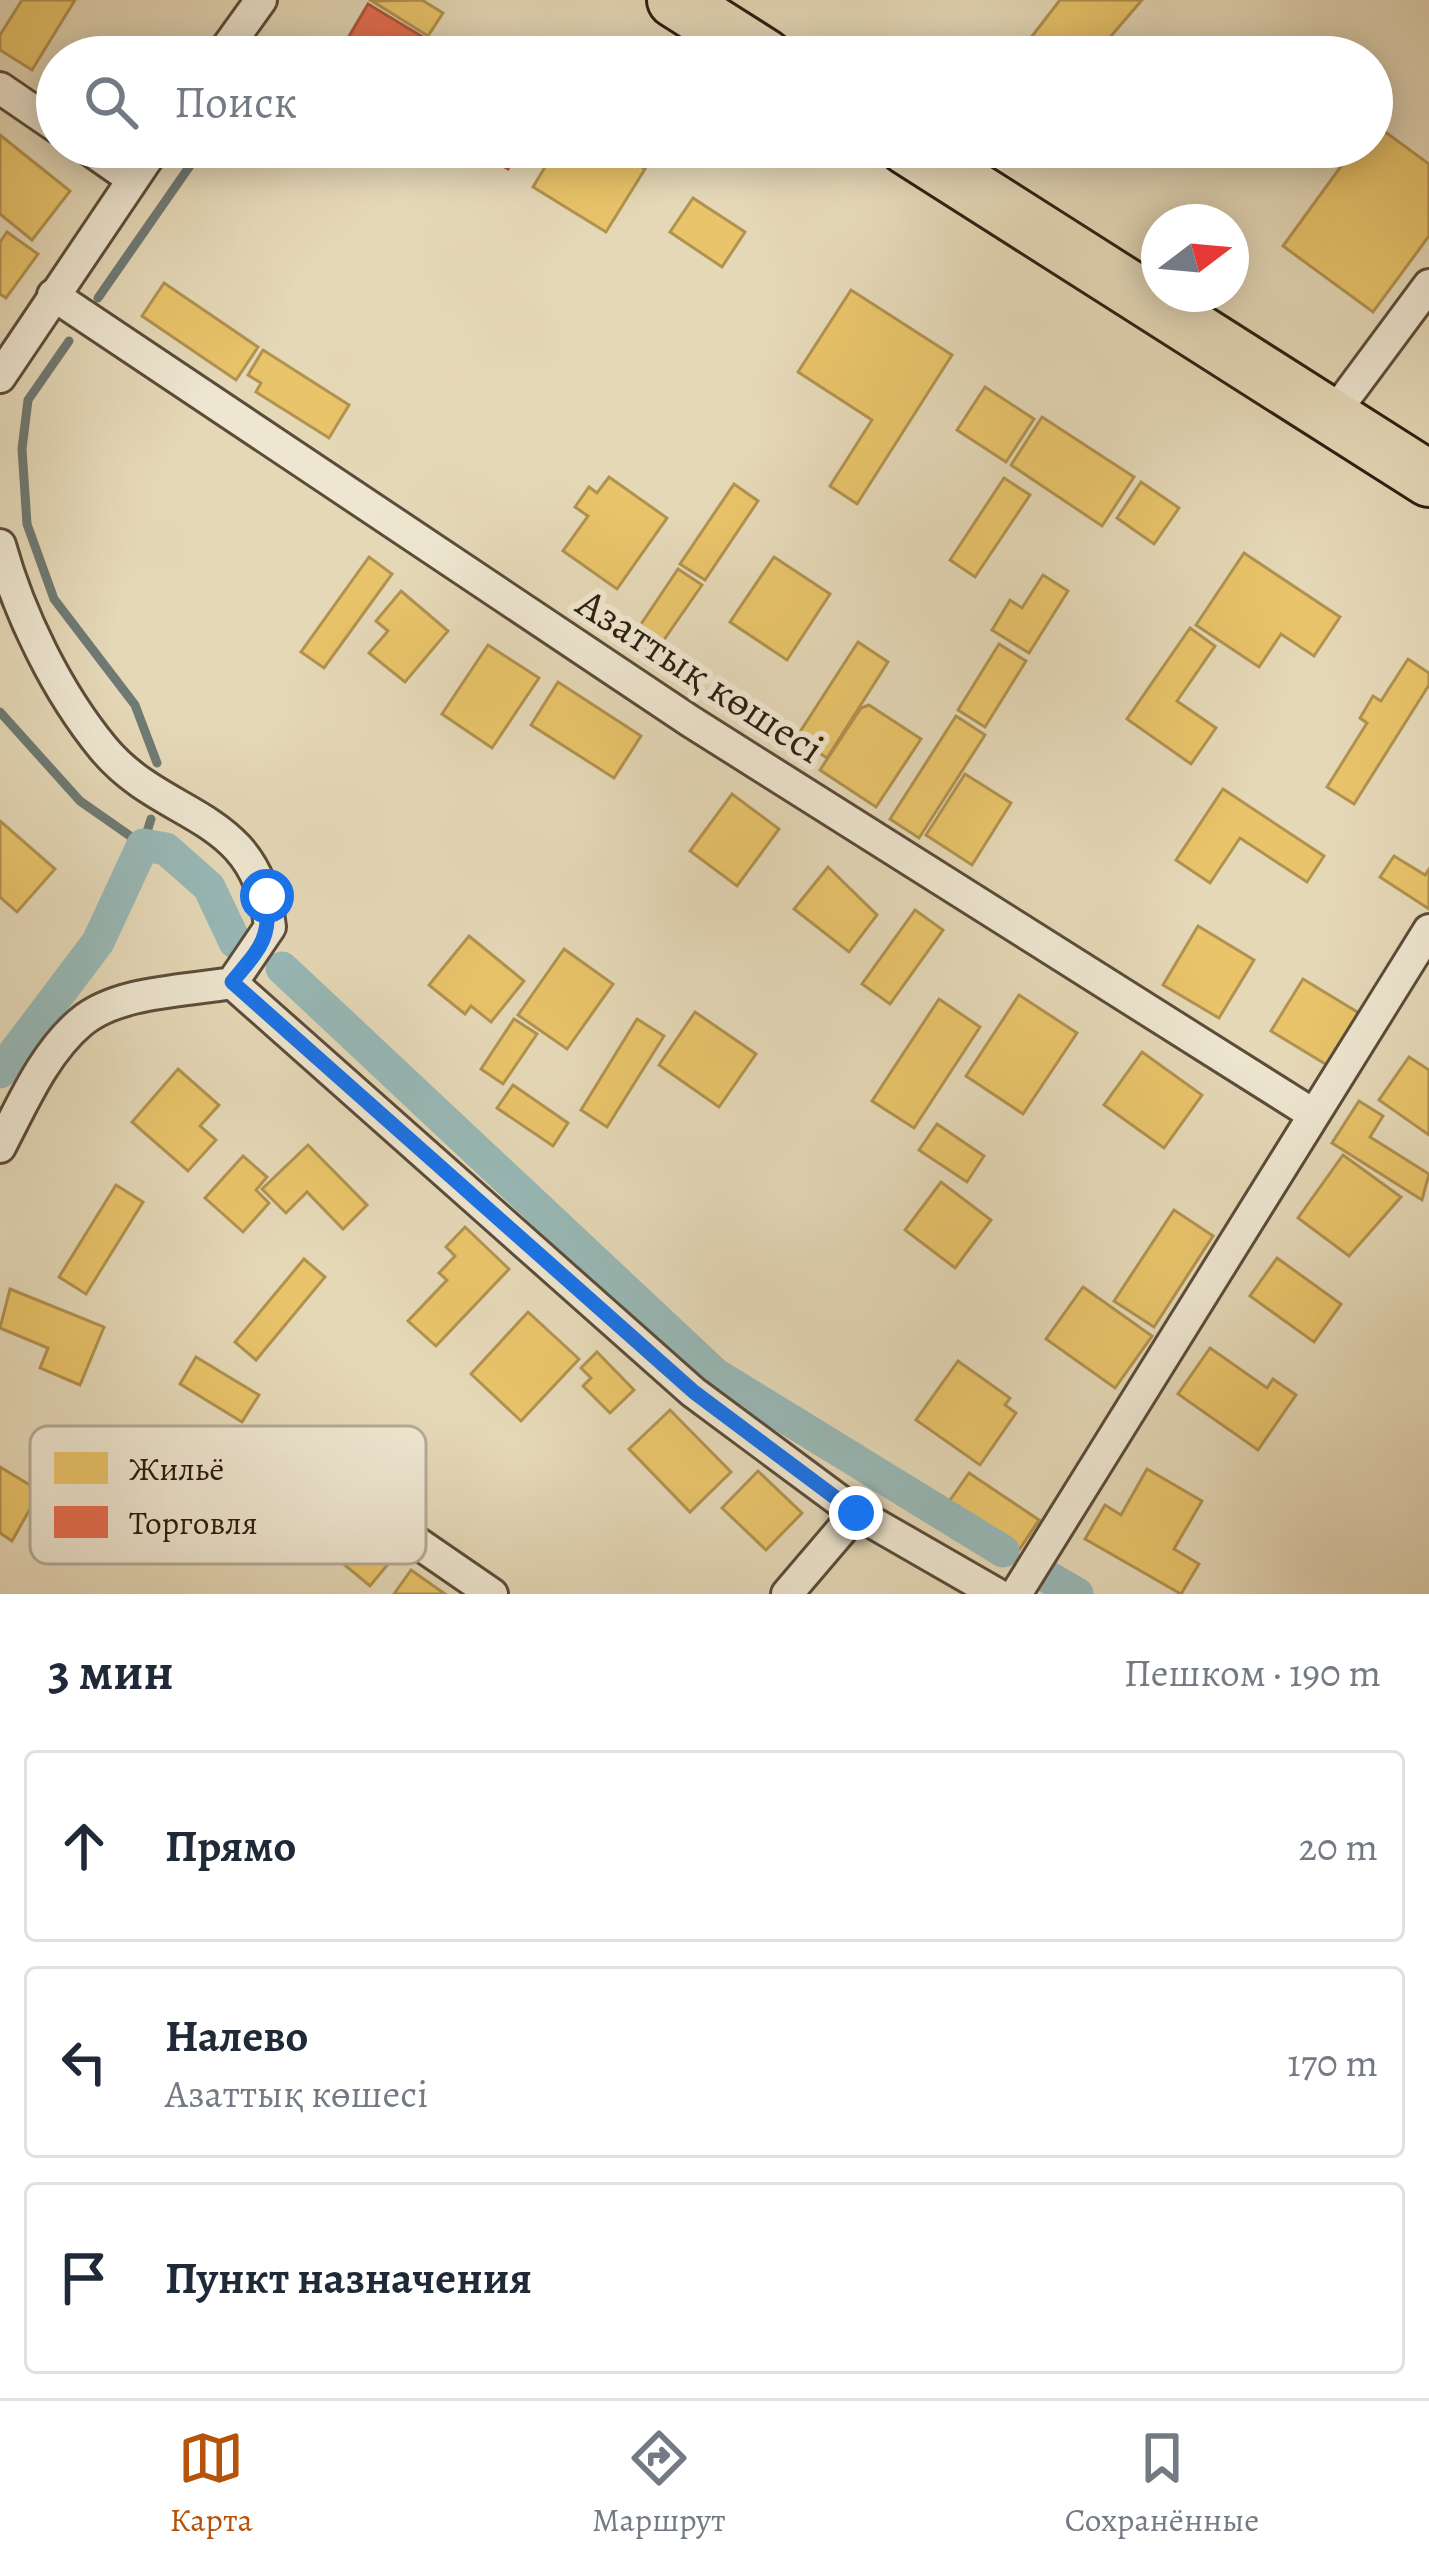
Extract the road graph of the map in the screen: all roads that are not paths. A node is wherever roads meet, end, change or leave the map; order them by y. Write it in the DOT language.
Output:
graph roads {
  1 [pos="261,0"];
  2 [pos="675,0"];
  3 [pos="235,36"];
  4 [pos="732,36"];
  5 [pos="0,88"];
  6 [pos="36,113"];
  7 [pos="116,168"];
  8 [pos="140,168"];
  9 [pos="940,168"];
  10 [pos="132,179"];
  11 [pos="1429,285"];
  12 [pos="53,295"];
  13 [pos="0,377"];
  14 [pos="1331,417"];
  15 [pos="1429,479"];
  16 [pos="0,544"];
  17 [pos="1429,930"];
  18 [pos="232,982"];
  19 [pos="1312,1113"];
  20 [pos="0,1147"];
  21 [pos="856,1513"];
  22 [pos="426,1549"];
  23 [pos="492,1594"];
  24 [pos="787,1594"];
  25 [pos="997,1594"];
  26 [pos="1016,1594"];
  1 -- 3 [label="street"];
  2 -- 4 [label="highway"];
  5 -- 6 [label="street"];
  7 -- 10 [label="street"];
  8 -- 10 [label="street"];
  9 -- 14 [label="highway"];
  10 -- 12 [label="street"];
  11 -- 14 [label="street"];
  12 -- 13 [label="street"];
  12 -- 19 [label="street, Азаттық көшесі"];
  14 -- 15 [label="highway"];
  16 -- 18 [label="street"];
  17 -- 19 [label="street"];
  18 -- 20 [label="street"];
  18 -- 21 [label="street"];
  19 -- 26 [label="street"];
  21 -- 24 [label="street"];
  21 -- 25 [label="street"];
  22 -- 23 [label="street"];
}
